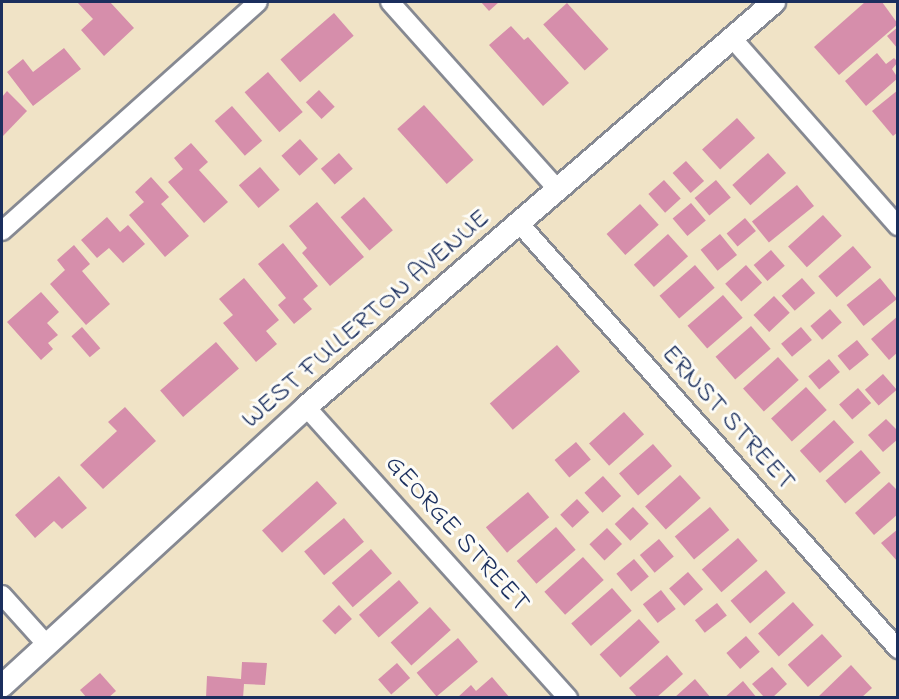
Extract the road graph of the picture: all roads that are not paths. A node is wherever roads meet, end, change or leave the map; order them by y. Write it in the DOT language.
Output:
graph roads {
  1 [pos="258,2"];
  2 [pos="390,2"];
  3 [pos="774,2"];
  4 [pos="732,38"];
  5 [pos="557,189"];
  6 [pos="518,222"];
  7 [pos="897,226"];
  8 [pos="2,231"];
  9 [pos="306,407"];
  10 [pos="2,595"];
  11 [pos="47,645"];
  12 [pos="897,649"];
  13 [pos="2,686"];
  14 [pos="568,698"];
  1 -- 8 [label="street"];
  2 -- 5 [label="street"];
  3 -- 4 [label="street, WEST FULLERTON AVENUE"];
  4 -- 5 [label="street, WEST FULLERTON AVENUE"];
  4 -- 7 [label="street"];
  5 -- 6 [label="street, WEST FULLERTON AVENUE"];
  6 -- 9 [label="street, WEST FULLERTON AVENUE"];
  6 -- 12 [label="street, ERNST STREET"];
  9 -- 11 [label="street, WEST FULLERTON AVENUE"];
  9 -- 14 [label="street, GEORGE STREET"];
  10 -- 11 [label="street"];
  11 -- 13 [label="street, WEST FULLERTON AVENUE"];
}
